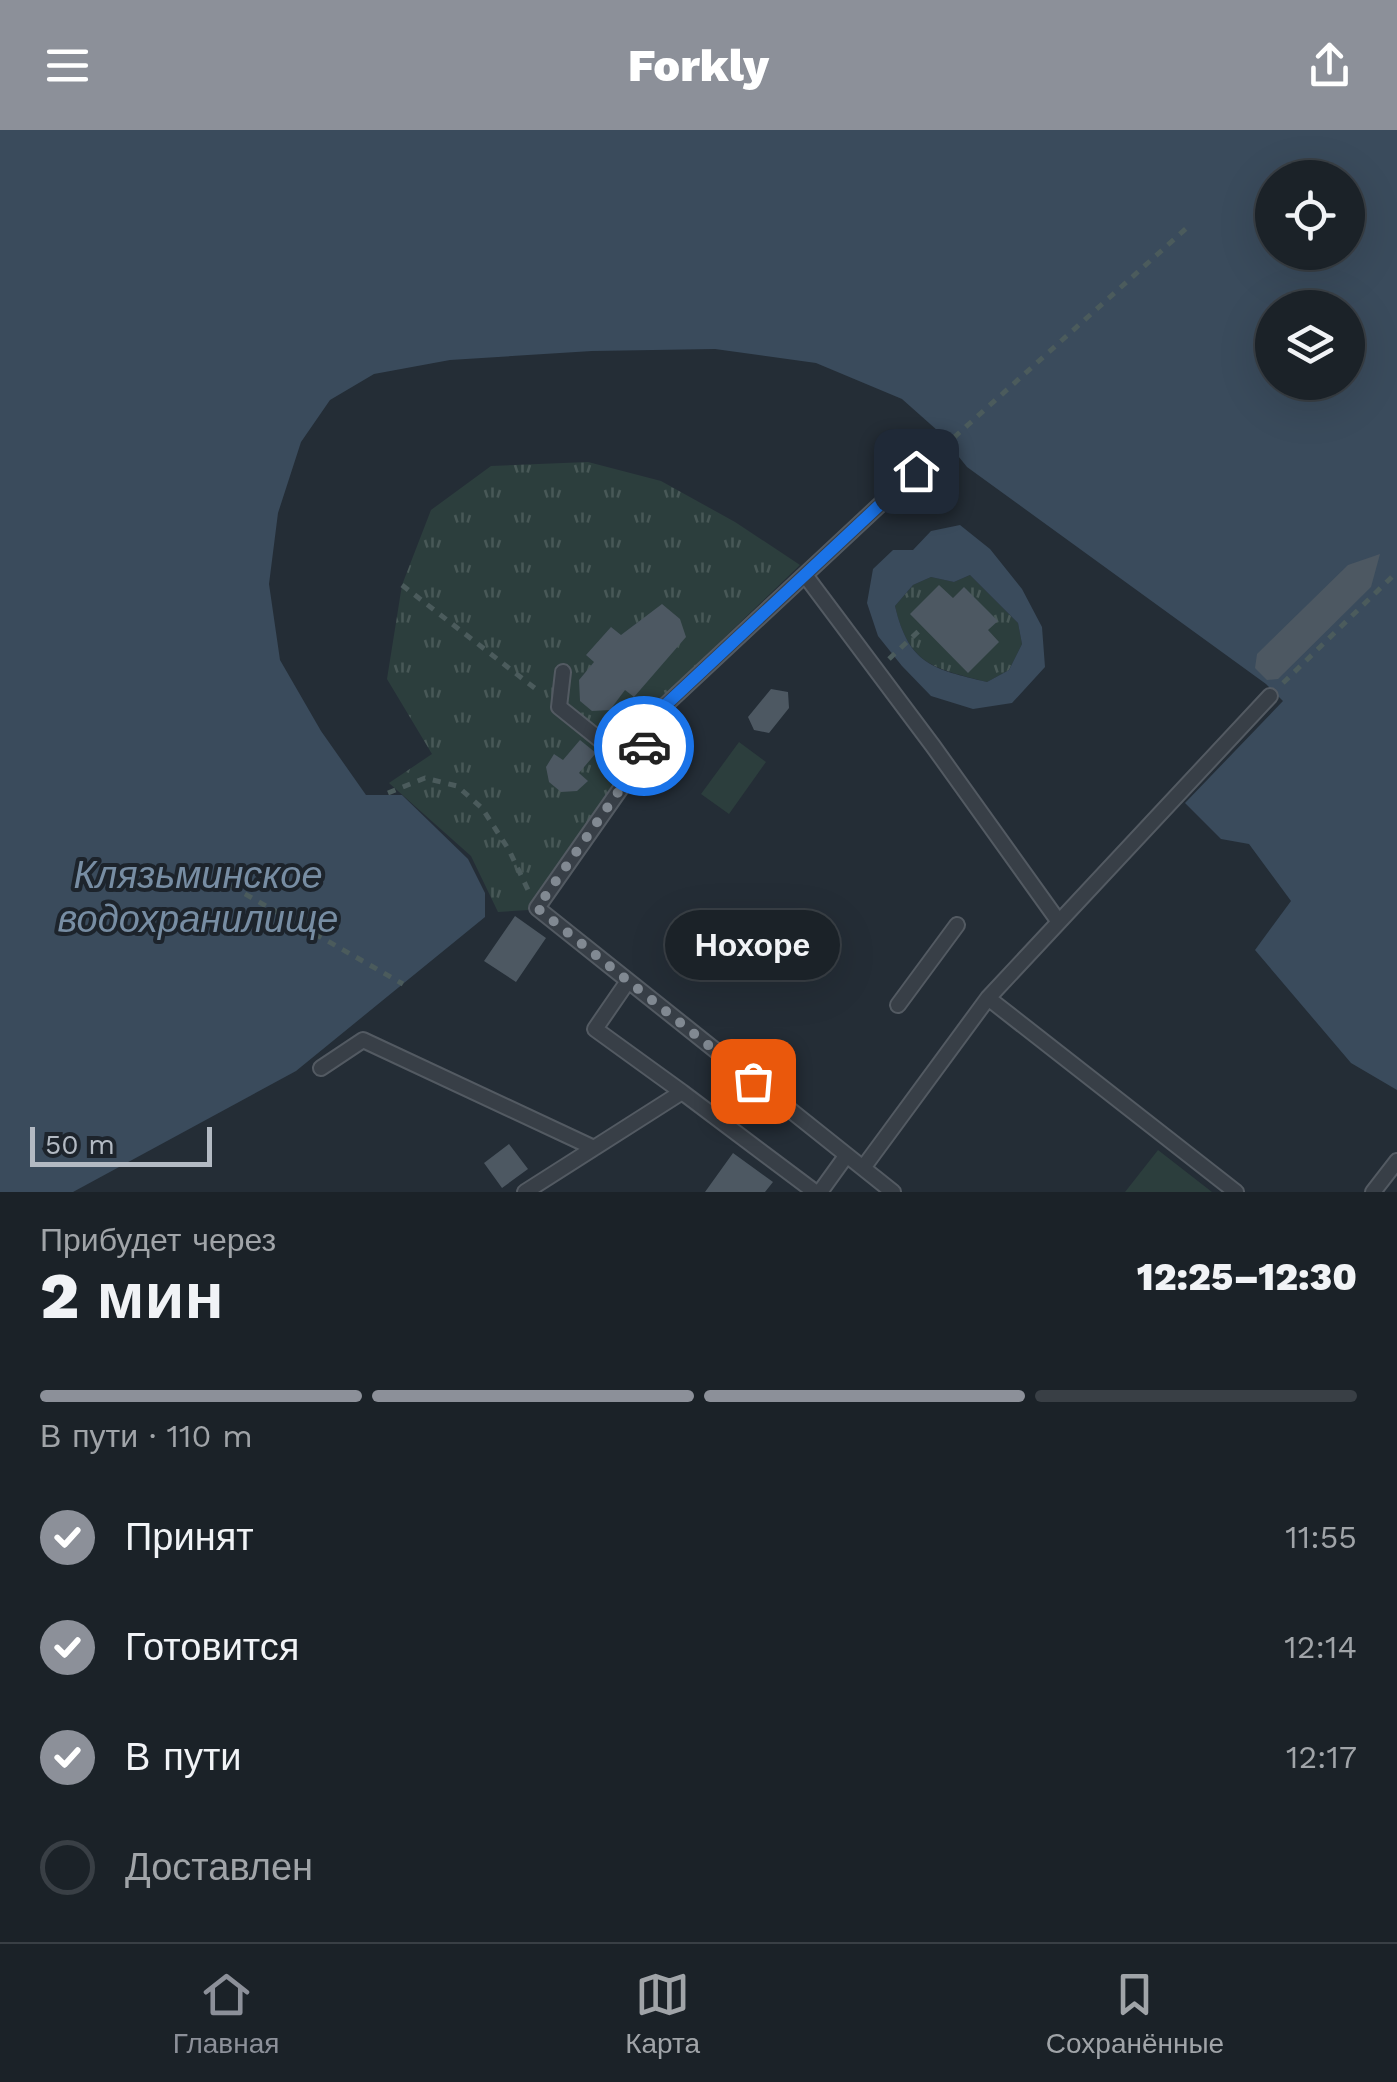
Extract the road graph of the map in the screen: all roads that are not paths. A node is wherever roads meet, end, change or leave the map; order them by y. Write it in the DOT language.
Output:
graph roads {
  1 [pos="916,471"];
  2 [pos="806,575"];
  3 [pos="563,672"];
  4 [pos="1270,696"];
  5 [pos="635,768"];
  6 [pos="1059,922"];
  7 [pos="957,924"];
  8 [pos="628,981"];
  9 [pos="988,998"];
  10 [pos="898,1006"];
  11 [pos="321,1068"];
  12 [pos="682,1092"];
  13 [pos="594,1148"];
  14 [pos="846,1156"];
  15 [pos="1397,1161"];
  16 [pos="862,1168"];
  17 [pos="525,1192"];
  18 [pos="817,1192"];
  19 [pos="893,1192"];
  20 [pos="1236,1192"];
  21 [pos="1372,1192"];
  1 -- 2 [label="lane"];
  2 -- 5 [label="lane"];
  2 -- 6 [label="lane"];
  3 -- 5 [label="lane"];
  4 -- 6 [label="lane"];
  5 -- 8 [label="lane"];
  6 -- 9 [label="lane"];
  7 -- 10 [label="lane"];
  8 -- 12 [label="lane"];
  8 -- 14 [label="lane"];
  9 -- 16 [label="lane"];
  9 -- 20 [label="lane"];
  11 -- 13 [label="lane"];
  12 -- 13 [label="lane"];
  12 -- 18 [label="lane"];
  13 -- 17 [label="lane"];
  14 -- 16 [label="lane"];
  14 -- 18 [label="lane"];
  15 -- 21 [label="lane"];
  16 -- 19 [label="lane"];
}
